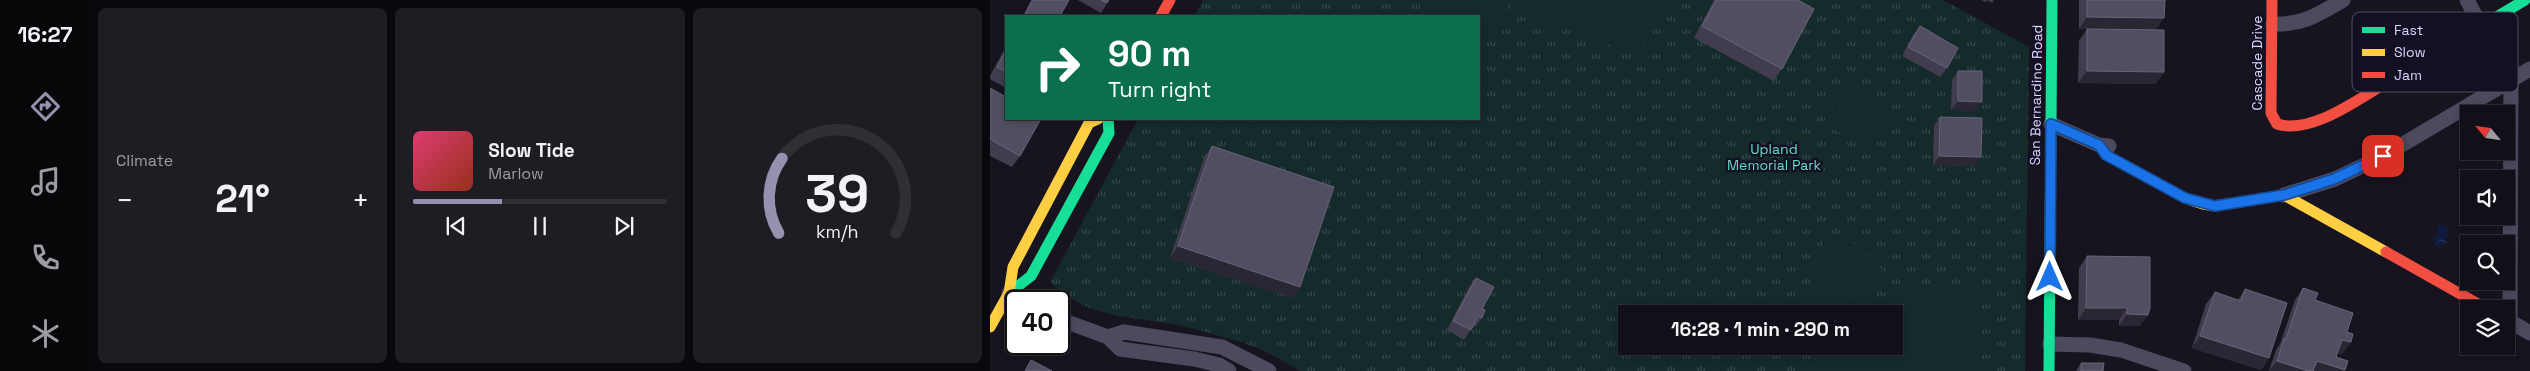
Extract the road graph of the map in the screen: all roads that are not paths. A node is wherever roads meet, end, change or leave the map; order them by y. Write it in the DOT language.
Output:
graph roads {
  1 [pos="1170,0"];
  2 [pos="2052,0"];
  3 [pos="2272,0"];
  4 [pos="2343,0"];
  5 [pos="2467,0"];
  6 [pos="2525,0"];
  7 [pos="2473,12"];
  8 [pos="2505,12"];
  9 [pos="1162,15"];
  10 [pos="2273,24"];
  11 [pos="2530,69"];
  12 [pos="2518,77"];
  13 [pos="2370,92"];
  14 [pos="2492,92"];
  15 [pos="2511,92"];
  16 [pos="1096,120"];
  17 [pos="1108,120"];
  18 [pos="2051,124"];
  19 [pos="2284,195"];
  20 [pos="2229,203"];
  21 [pos="1009,290"];
  22 [pos="1013,290"];
  23 [pos="1005,300"];
  24 [pos="2471,300"];
  25 [pos="2508,300"];
  26 [pos="1070,323"];
  27 [pos="2515,325"];
  28 [pos="990,328"];
  29 [pos="2530,333"];
  30 [pos="1108,337"];
  31 [pos="2050,344"];
  32 [pos="1222,347"];
  33 [pos="1222,369"];
  34 [pos="1269,371"];
  35 [pos="2049,371"];
  36 [pos="2184,371"];
  1 -- 9 [label="street"];
  2 -- 18 [label="street, San Bernardino Road"];
  3 -- 10 [label="street, Cascade Drive"];
  4 -- 10 [label="street"];
  5 -- 7 [label="street"];
  6 -- 8 [label="street"];
  10 -- 13 [label="street, Cascade Drive"];
  11 -- 12 [label="street"];
  14 -- 19 [label="street"];
  15 -- 25 [label="street"];
  16 -- 21 [label="street"];
  17 -- 22 [label="street"];
  18 -- 20 [label="street"];
  18 -- 31 [label="street, San Bernardino Road"];
  19 -- 20 [label="street"];
  19 -- 24 [label="street"];
  23 -- 28 [label="street"];
  26 -- 30 [label="street"];
  27 -- 29 [label="street"];
  30 -- 32 [label="street"];
  30 -- 33 [label="street"];
  31 -- 35 [label="street, San Bernardino Road"];
  31 -- 36 [label="street"];
  32 -- 33 [label="street"];
  32 -- 34 [label="street"];
}
